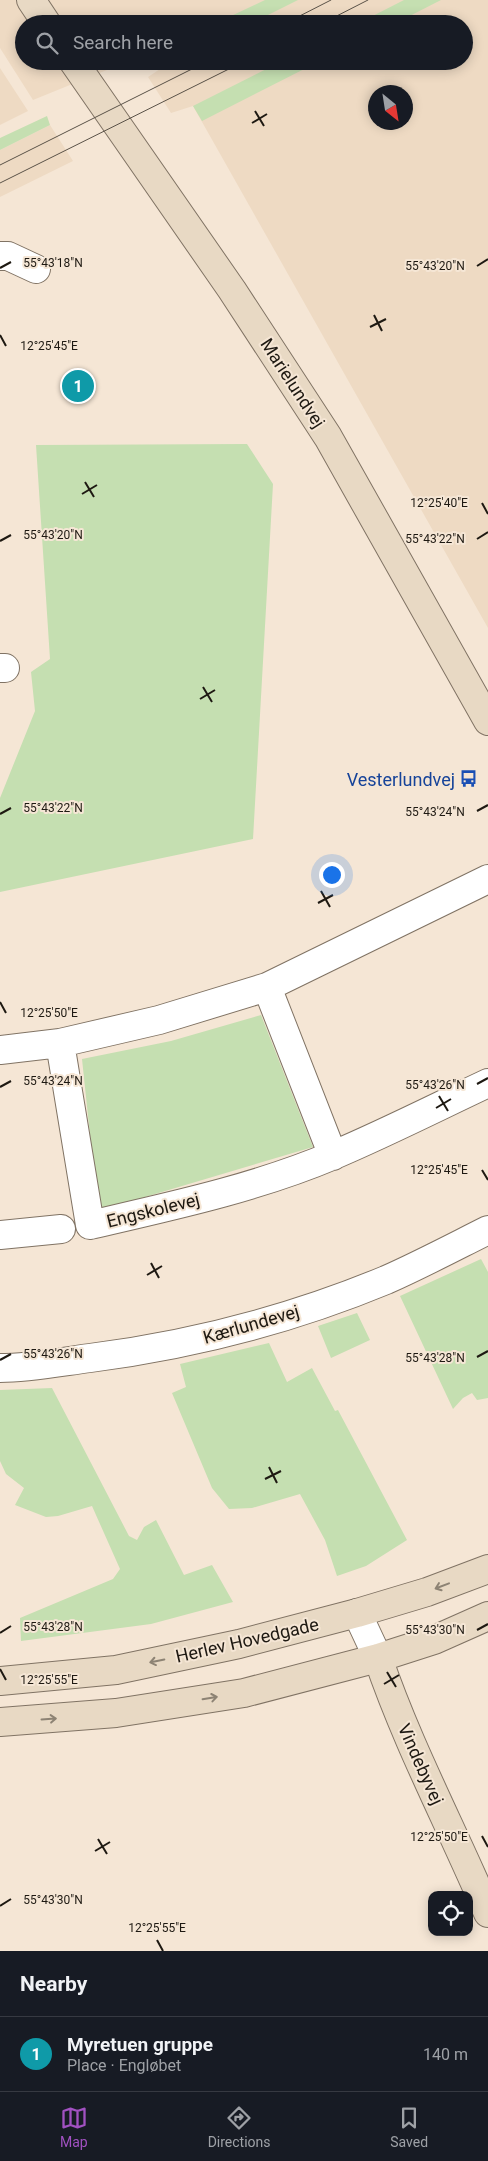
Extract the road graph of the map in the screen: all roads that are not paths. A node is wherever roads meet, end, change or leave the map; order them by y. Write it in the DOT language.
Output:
graph roads {
  1 [pos="31,0"];
  2 [pos="41,15"];
  3 [pos="79,70"];
  4 [pos="0,256"];
  5 [pos="36,269"];
  6 [pos="488,721"];
  7 [pos="488,879"];
  8 [pos="267,987"];
  9 [pos="60,1043"];
  10 [pos="0,1050"];
  11 [pos="488,1083"];
  12 [pos="333,1156"];
  13 [pos="61,1228"];
  14 [pos="488,1230"];
  15 [pos="0,1235"];
  16 [pos="0,1368"];
  17 [pos="488,1569"];
  18 [pos="357,1613"];
  19 [pos="488,1616"];
  20 [pos="378,1658"];
  21 [pos="0,1681"];
  22 [pos="0,1722"];
  23 [pos="488,1913"];
  1 -- 2 [label="street"];
  3 -- 6 [label="street, Marielundvej"];
  4 -- 5 [label="street"];
  7 -- 8 [label="street"];
  8 -- 9 [label="street"];
  8 -- 12 [label="street"];
  9 -- 10 [label="street"];
  9 -- 12 [label="street, Engskolevej"];
  11 -- 12 [label="street, Engskolevej"];
  13 -- 15 [label="street"];
  14 -- 16 [label="street, Kærlundevej"];
  17 -- 18 [label="street, Herlev Hovedgade, one-way"];
  18 -- 20 [label="street, Vindebyvej"];
  18 -- 21 [label="street, Herlev Hovedgade, one-way"];
  19 -- 20 [label="street"];
  22 -- 20 [label="street, one-way"];
  20 -- 23 [label="street, Vindebyvej"];
}
